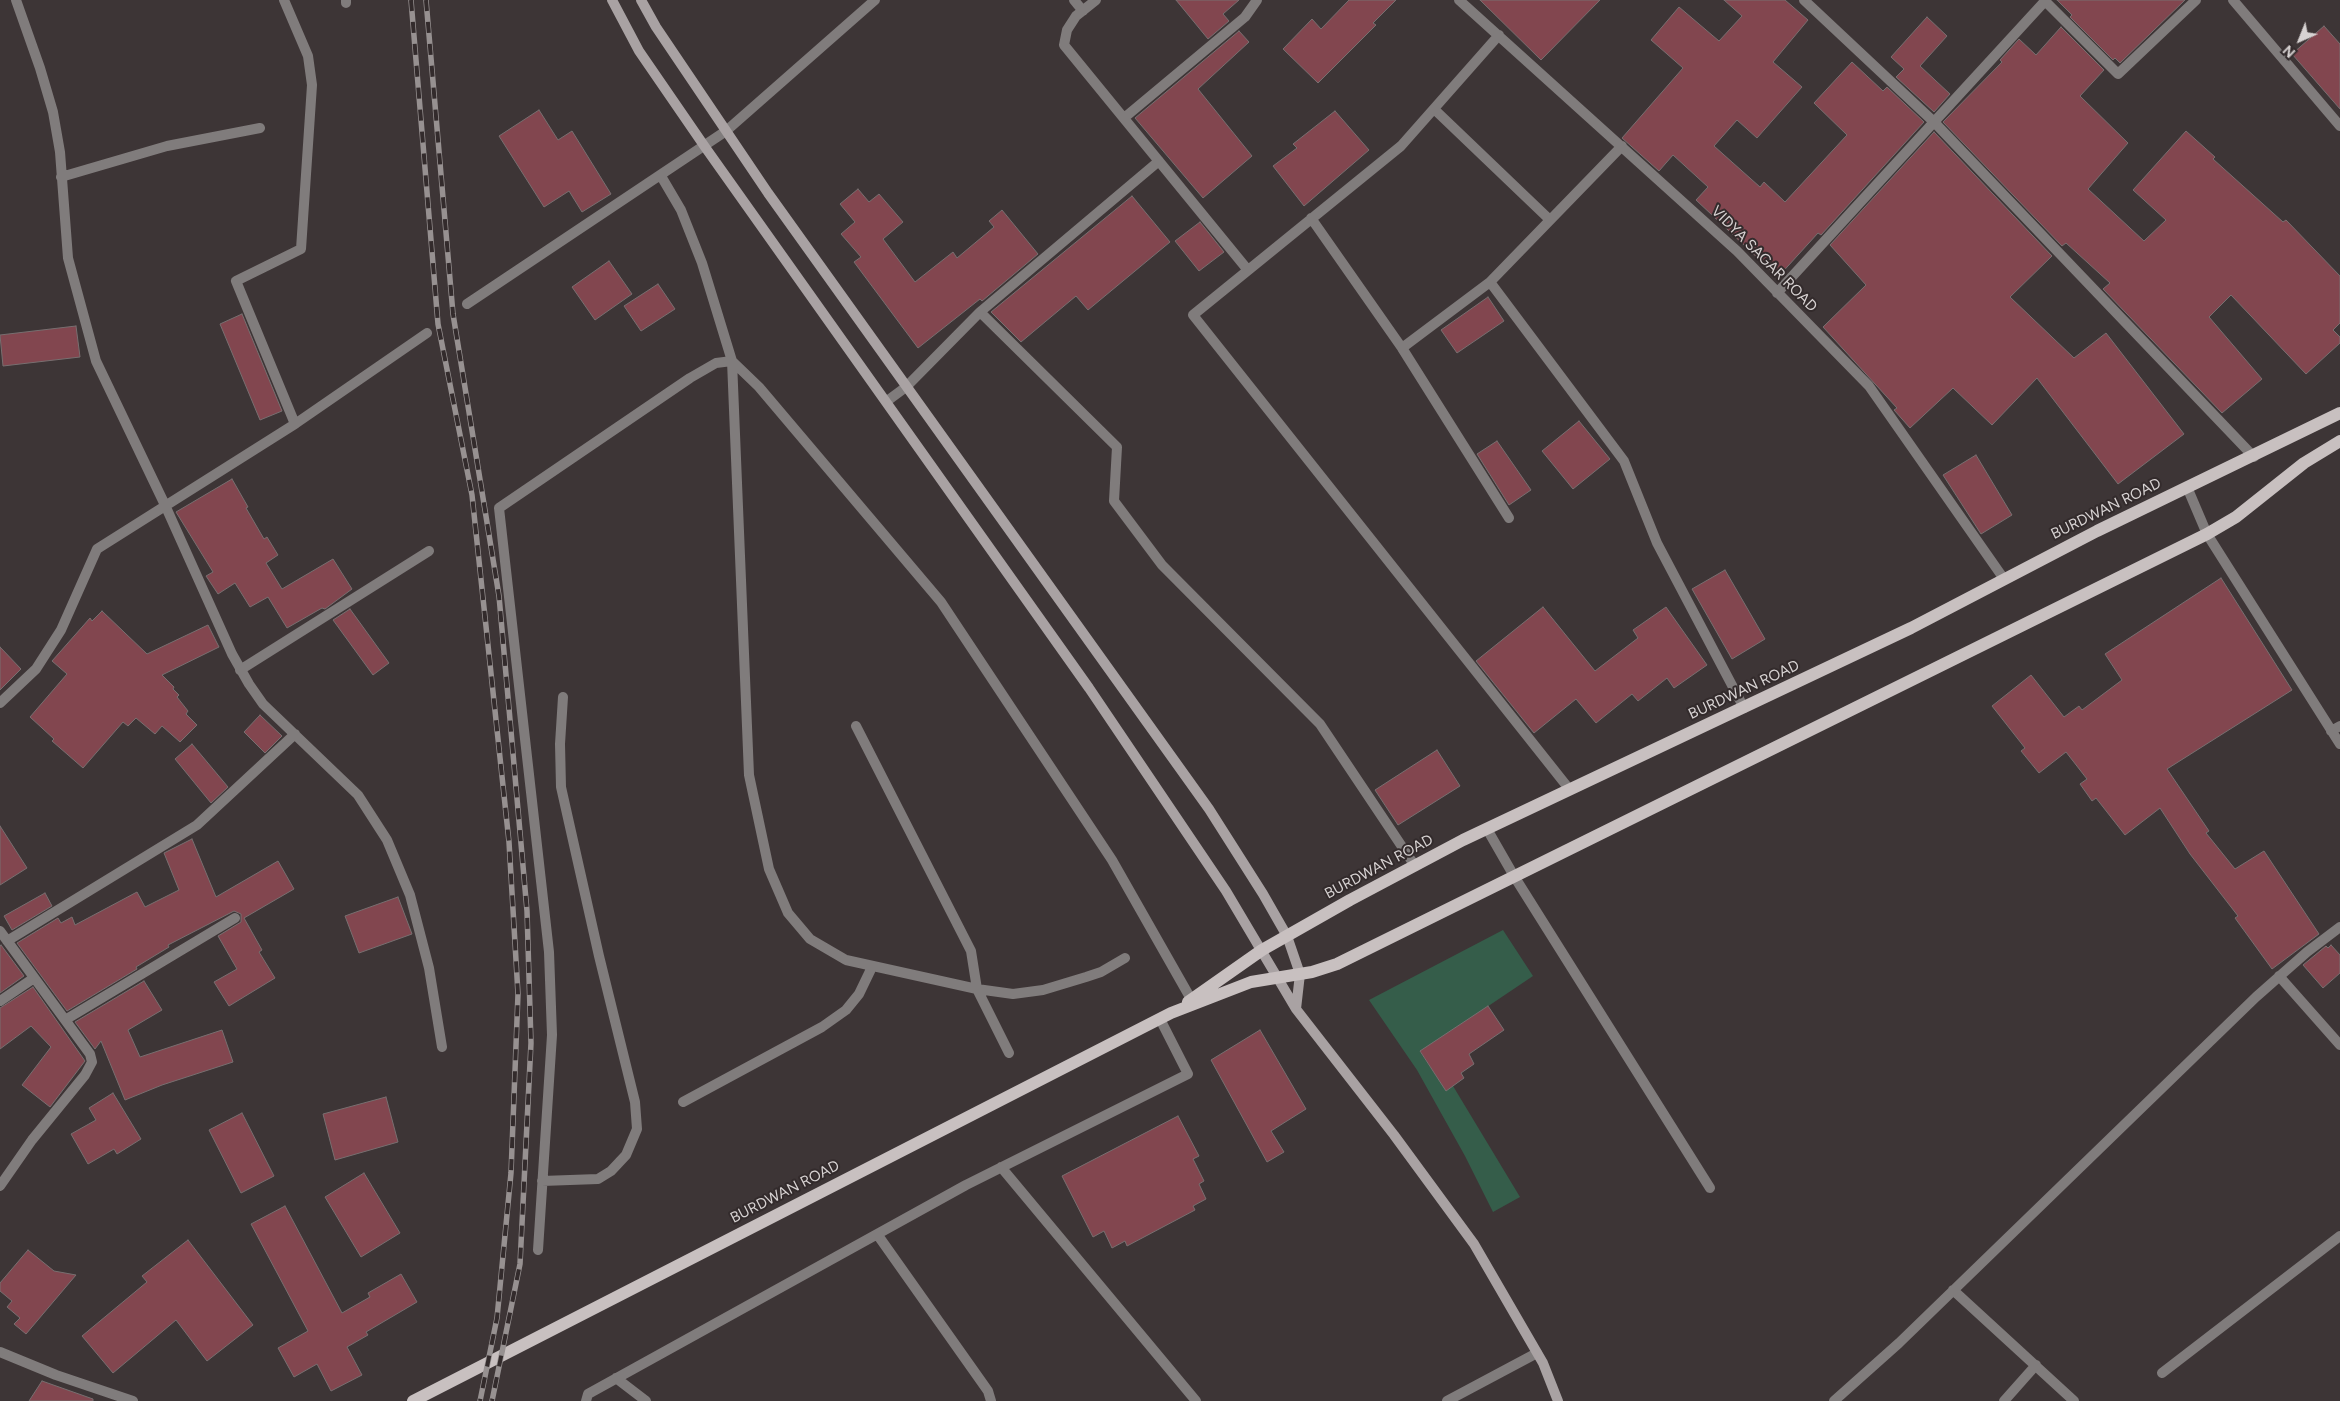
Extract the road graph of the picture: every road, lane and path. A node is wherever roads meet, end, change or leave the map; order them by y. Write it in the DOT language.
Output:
graph roads {
  1 [pos="16,0"];
  2 [pos="284,0"];
  3 [pos="612,0"];
  4 [pos="641,0"];
  5 [pos="875,0"];
  6 [pos="1074,0"];
  7 [pos="1096,0"];
  8 [pos="1458,0"];
  9 [pos="1804,0"];
  10 [pos="2045,0"];
  11 [pos="2196,0"];
  12 [pos="2233,0"];
  13 [pos="1251,2"];
  14 [pos="1083,11"];
  15 [pos="1499,35"];
  16 [pos="1434,109"];
  17 [pos="1124,118"];
  18 [pos="1934,122"];
  19 [pos="2340,126"];
  20 [pos="260,128"];
  21 [pos="726,131"];
  22 [pos="1622,146"];
  23 [pos="705,147"];
  24 [pos="1159,162"];
  25 [pos="661,176"];
  26 [pos="61,177"];
  27 [pos="1311,218"];
  28 [pos="1550,220"];
  29 [pos="1247,269"];
  30 [pos="1490,282"];
  31 [pos="1777,292"];
  32 [pos="467,304"];
  33 [pos="980,312"];
  34 [pos="427,333"];
  35 [pos="1402,348"];
  36 [pos="732,361"];
  37 [pos="906,387"];
  38 [pos="887,402"];
  39 [pos="2340,413"];
  40 [pos="295,424"];
  41 [pos="2340,441"];
  42 [pos="2254,457"];
  43 [pos="2187,487"];
  44 [pos="165,505"];
  45 [pos="1509,518"];
  46 [pos="2207,534"];
  47 [pos="428,551"];
  48 [pos="2004,579"];
  49 [pos="240,670"];
  50 [pos="563,697"];
  51 [pos="0,703"];
  52 [pos="1744,708"];
  53 [pos="856,726"];
  54 [pos="2336,729"];
  55 [pos="294,734"];
  56 [pos="2340,744"];
  57 [pos="1570,790"];
  58 [pos="1487,829"];
  59 [pos="1415,866"];
  60 [pos="1514,876"];
  61 [pos="235,918"];
  62 [pos="2340,927"];
  63 [pos="0,931"];
  64 [pos="1287,936"];
  65 [pos="7,941"];
  66 [pos="1262,950"];
  67 [pos="1125,958"];
  68 [pos="872,966"];
  69 [pos="1300,974"];
  70 [pos="2279,976"];
  71 [pos="34,978"];
  72 [pos="1279,979"];
  73 [pos="977,989"];
  74 [pos="1191,999"];
  75 [pos="0,1001"];
  76 [pos="1296,1009"];
  77 [pos="1166,1016"];
  78 [pos="65,1020"];
  79 [pos="2340,1045"];
  80 [pos="442,1047"];
  81 [pos="1008,1053"];
  82 [pos="683,1102"];
  83 [pos="1001,1167"];
  84 [pos="542,1181"];
  85 [pos="0,1186"];
  86 [pos="1710,1188"];
  87 [pos="877,1234"];
  88 [pos="2340,1236"];
  89 [pos="538,1250"];
  90 [pos="1953,1290"];
  91 [pos="0,1352"];
  92 [pos="1537,1353"];
  93 [pos="2036,1365"];
  94 [pos="2162,1373"];
  95 [pos="616,1378"];
  96 [pos="133,1401"];
  97 [pos="413,1401"];
  98 [pos="586,1401"];
  99 [pos="646,1401"];
  100 [pos="991,1401"];
  101 [pos="1196,1401"];
  102 [pos="1447,1401"];
  103 [pos="1558,1401"];
  104 [pos="1834,1401"];
  105 [pos="2004,1401"];
  106 [pos="2074,1401"];
  1 -- 26 [label="street"];
  2 -- 40 [label="street"];
  3 -- 23 [label="street"];
  4 -- 21 [label="street"];
  5 -- 21 [label="street"];
  6 -- 14 [label="street"];
  7 -- 14 [label="street"];
  8 -- 15 [label="street, VIDYA SAGAR ROAD"];
  9 -- 18 [label="street"];
  10 -- 11 [label="street"];
  10 -- 18 [label="street"];
  12 -- 19 [label="street"];
  13 -- 17 [label="street"];
  14 -- 17 [label="street"];
  15 -- 16 [label="street"];
  15 -- 22 [label="street, VIDYA SAGAR ROAD"];
  16 -- 27 [label="street"];
  16 -- 28 [label="street"];
  17 -- 24 [label="street"];
  18 -- 31 [label="street"];
  18 -- 42 [label="street"];
  20 -- 26 [label="street"];
  21 -- 23 [label="street"];
  21 -- 37 [label="street"];
  22 -- 28 [label="street"];
  22 -- 31 [label="street, VIDYA SAGAR ROAD"];
  23 -- 25 [label="street"];
  23 -- 38 [label="street"];
  24 -- 29 [label="street"];
  24 -- 33 [label="street"];
  25 -- 32 [label="street"];
  25 -- 36 [label="street"];
  26 -- 44 [label="street"];
  27 -- 29 [label="street"];
  27 -- 35 [label="street"];
  28 -- 30 [label="street"];
  29 -- 57 [label="street"];
  30 -- 35 [label="street"];
  30 -- 52 [label="street"];
  31 -- 48 [label="street, VIDYA SAGAR ROAD"];
  33 -- 37 [label="street"];
  33 -- 59 [label="street"];
  34 -- 40 [label="street"];
  35 -- 45 [label="street"];
  36 -- 68 [label="street"];
  36 -- 74 [label="street"];
  36 -- 84 [label="street"];
  37 -- 38 [label="street"];
  37 -- 64 [label="street"];
  38 -- 66 [label="street"];
  39 -- 42 [label="main road, BURDWAN ROAD"];
  40 -- 44 [label="street"];
  41 -- 46 [label="main road, BURDWAN ROAD"];
  42 -- 43 [label="main road, BURDWAN ROAD"];
  43 -- 46 [label="street"];
  43 -- 48 [label="main road, BURDWAN ROAD"];
  44 -- 49 [label="street"];
  44 -- 51 [label="street"];
  46 -- 54 [label="street"];
  46 -- 60 [label="main road, BURDWAN ROAD"];
  47 -- 49 [label="street"];
  48 -- 52 [label="main road, BURDWAN ROAD"];
  49 -- 55 [label="street"];
  50 -- 84 [label="street"];
  52 -- 57 [label="main road, BURDWAN ROAD"];
  53 -- 73 [label="street"];
  54 -- 56 [label="street"];
  55 -- 65 [label="street"];
  55 -- 80 [label="street"];
  57 -- 58 [label="main road, BURDWAN ROAD"];
  58 -- 59 [label="main road, BURDWAN ROAD"];
  58 -- 60 [label="street"];
  59 -- 64 [label="main road, BURDWAN ROAD"];
  60 -- 69 [label="main road, BURDWAN ROAD"];
  60 -- 86 [label="street"];
  61 -- 78 [label="street"];
  62 -- 70 [label="street"];
  63 -- 65 [label="street"];
  64 -- 66 [label="main road, BURDWAN ROAD"];
  64 -- 69 [label="street"];
  65 -- 71 [label="street"];
  66 -- 72 [label="street"];
  66 -- 74 [label="main road, BURDWAN ROAD"];
  67 -- 73 [label="street"];
  68 -- 73 [label="street"];
  68 -- 82 [label="street"];
  69 -- 72 [label="main road, BURDWAN ROAD"];
  69 -- 76 [label="street"];
  70 -- 79 [label="street"];
  70 -- 90 [label="street"];
  71 -- 75 [label="street"];
  71 -- 78 [label="street"];
  72 -- 76 [label="street"];
  72 -- 77 [label="main road, BURDWAN ROAD"];
  73 -- 81 [label="street"];
  74 -- 77 [label="main road, BURDWAN ROAD"];
  76 -- 92 [label="street"];
  77 -- 83 [label="street"];
  77 -- 97 [label="main road, BURDWAN ROAD"];
  78 -- 85 [label="street"];
  83 -- 87 [label="street"];
  83 -- 101 [label="street"];
  84 -- 89 [label="street"];
  87 -- 95 [label="street"];
  87 -- 100 [label="street"];
  88 -- 94 [label="street"];
  90 -- 93 [label="street"];
  90 -- 104 [label="street"];
  91 -- 96 [label="street"];
  92 -- 102 [label="street"];
  92 -- 103 [label="street"];
  93 -- 105 [label="street"];
  93 -- 106 [label="street"];
  95 -- 98 [label="street"];
  95 -- 99 [label="street"];
}
